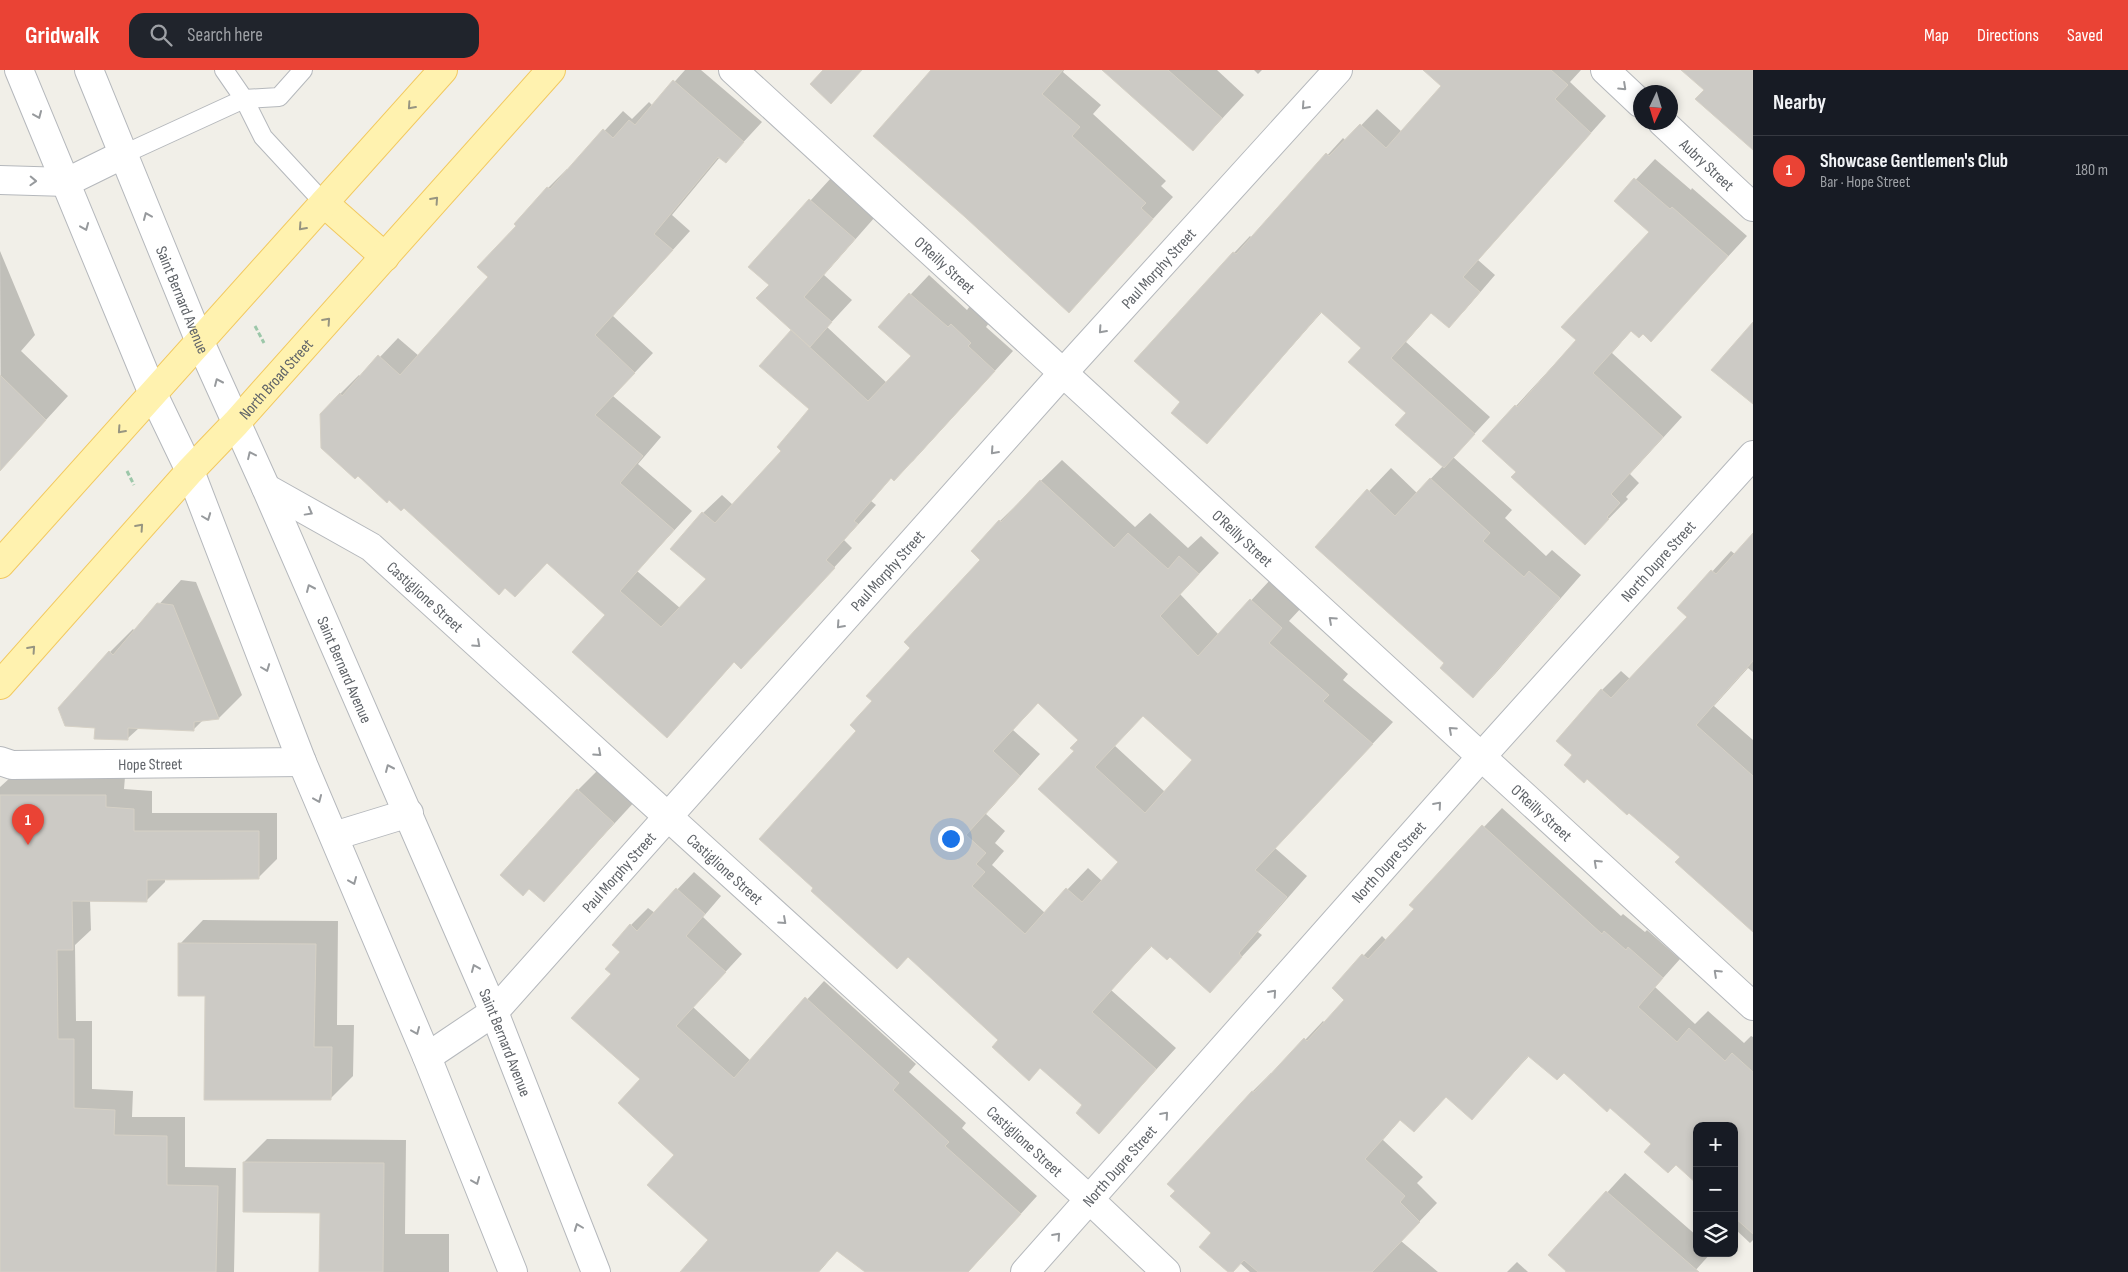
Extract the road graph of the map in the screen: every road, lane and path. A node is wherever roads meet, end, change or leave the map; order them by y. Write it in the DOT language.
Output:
graph roads {
  1 [pos="19,70"];
  2 [pos="89,70"];
  3 [pos="224,70"];
  4 [pos="302,70"];
  5 [pos="443,70"];
  6 [pos="551,70"];
  7 [pos="733,70"];
  8 [pos="1338,70"];
  9 [pos="1605,70"];
  10 [pos="1633,96"];
  11 [pos="244,99"];
  12 [pos="1671,130"];
  13 [pos="122,155"];
  14 [pos="0,180"];
  15 [pos="67,182"];
  16 [pos="324,203"];
  17 [pos="1753,207"];
  18 [pos="385,257"];
  19 [pos="200,342"];
  20 [pos="1062,374"];
  21 [pos="153,394"];
  22 [pos="236,423"];
  23 [pos="1753,455"];
  24 [pos="190,471"];
  25 [pos="266,488"];
  26 [pos="0,564"];
  27 [pos="0,685"];
  28 [pos="1481,757"];
  29 [pos="0,761"];
  30 [pos="302,762"];
  31 [pos="409,813"];
  32 [pos="669,818"];
  33 [pos="334,836"];
  34 [pos="1753,1006"];
  35 [pos="494,1012"];
  36 [pos="427,1057"];
  37 [pos="1090,1200"];
  38 [pos="512,1272"];
  39 [pos="596,1272"];
  40 [pos="1025,1272"];
  41 [pos="1166,1272"];
  1 -- 15 [label="street, one-way"];
  2 -- 13 [label="street, Saint Bernard Avenue"];
  3 -- 11 [label="lane"];
  4 -- 11 [label="lane"];
  5 -- 16 [label="main road, one-way"];
  18 -- 6 [label="main road, North Broad Street, one-way"];
  7 -- 20 [label="street, O'Reilly Street"];
  8 -- 20 [label="street, Paul Morphy Street, one-way"];
  9 -- 10 [label="street, one-way"];
  11 -- 13 [label="lane"];
  11 -- 16 [label="lane"];
  12 -- 17 [label="street, Aubry Street"];
  13 -- 15 [label="street"];
  19 -- 13 [label="street, Saint Bernard Avenue, one-way"];
  14 -- 15 [label="street, one-way"];
  15 -- 21 [label="street, one-way"];
  16 -- 18 [label="main road"];
  16 -- 19 [label="main road, one-way"];
  22 -- 18 [label="main road, North Broad Street, one-way"];
  19 -- 21 [label="main road"];
  22 -- 19 [label="street, Saint Bernard Avenue, one-way"];
  28 -- 20 [label="street, O'Reilly Street, one-way"];
  20 -- 32 [label="street, Paul Morphy Street, one-way"];
  21 -- 24 [label="street"];
  21 -- 26 [label="main road, one-way"];
  22 -- 24 [label="main road, North Broad Street"];
  25 -- 22 [label="street, Saint Bernard Avenue, one-way"];
  23 -- 28 [label="street, North Dupre Street"];
  27 -- 24 [label="main road, North Broad Street, one-way"];
  24 -- 30 [label="street, one-way"];
  31 -- 25 [label="street, Saint Bernard Avenue, one-way"];
  25 -- 32 [label="street, Castiglione Street, one-way"];
  34 -- 28 [label="street, O'Reilly Street, one-way"];
  37 -- 28 [label="street, North Dupre Street, one-way"];
  29 -- 30 [label="street, Hope Street"];
  30 -- 33 [label="street, one-way"];
  31 -- 33 [label="street"];
  35 -- 31 [label="street, Saint Bernard Avenue, one-way"];
  32 -- 35 [label="street, Paul Morphy Street"];
  32 -- 37 [label="street, Castiglione Street, one-way"];
  33 -- 36 [label="street, one-way"];
  35 -- 36 [label="street, Paul Morphy Street"];
  39 -- 35 [label="street, Saint Bernard Avenue, one-way"];
  36 -- 38 [label="street, one-way"];
  40 -- 37 [label="street, North Dupre Street, one-way"];
  37 -- 41 [label="street, Castiglione Street"];
}
